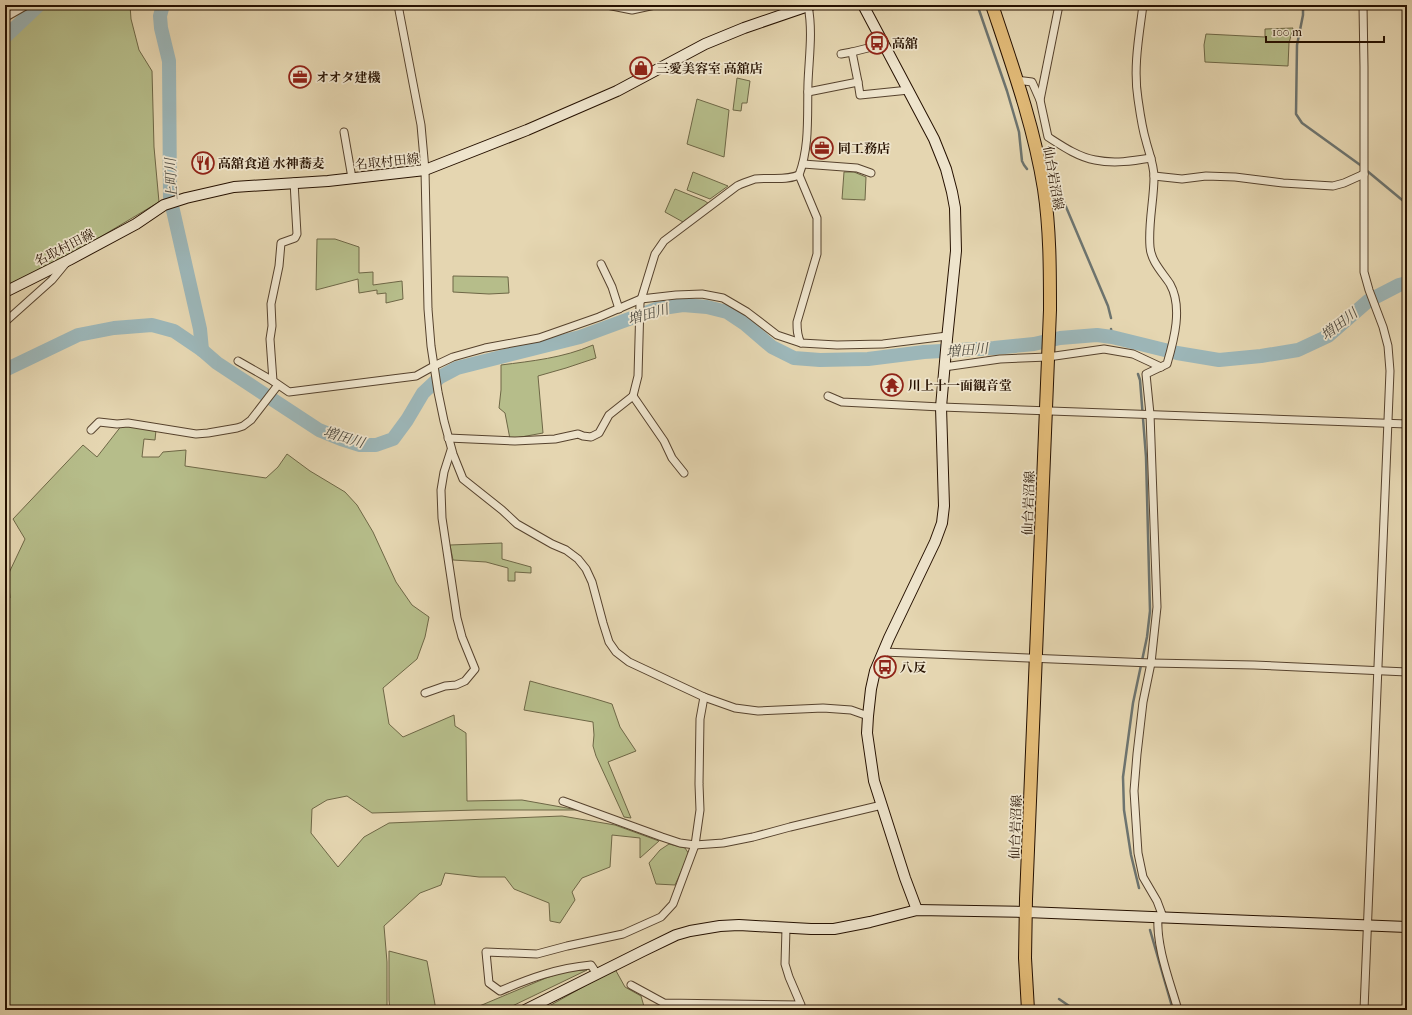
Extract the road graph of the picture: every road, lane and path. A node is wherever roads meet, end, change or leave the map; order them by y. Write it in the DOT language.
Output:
graph roads {
  1 [pos="18,5"];
  2 [pos="27,5"];
  3 [pos="398,5"];
  4 [pos="607,5"];
  5 [pos="655,5"];
  6 [pos="809,5"];
  7 [pos="863,5"];
  8 [pos="992,5"];
  9 [pos="1059,5"];
  10 [pos="1143,5"];
  11 [pos="1362,5"];
  12 [pos="6,18"];
  13 [pos="884,44"];
  14 [pos="852,52"];
  15 [pos="841,54"];
  16 [pos="1016,80"];
  17 [pos="858,82"];
  18 [pos="909,90"];
  19 [pos="808,92"];
  20 [pos="1040,100"];
  21 [pos="344,132"];
  22 [pos="1151,158"];
  23 [pos="803,164"];
  24 [pos="425,170"];
  25 [pos="1364,170"];
  26 [pos="871,173"];
  27 [pos="799,175"];
  28 [pos="1154,176"];
  29 [pos="352,178"];
  30 [pos="294,182"];
  31 [pos="69,260"];
  32 [pos="601,264"];
  33 [pos="5,292"];
  34 [pos="641,301"];
  35 [pos="619,309"];
  36 [pos="5,322"];
  37 [pos="947,338"];
  38 [pos="801,343"];
  39 [pos="1048,356"];
  40 [pos="238,362"];
  41 [pos="944,365"];
  42 [pos="1164,365"];
  43 [pos="434,368"];
  44 [pos="276,385"];
  45 [pos="633,396"];
  46 [pos="828,396"];
  47 [pos="941,407"];
  48 [pos="1045,411"];
  49 [pos="1144,414"];
  50 [pos="1387,423"];
  51 [pos="1407,424"];
  52 [pos="91,430"];
  53 [pos="448,438"];
  54 [pos="452,449"];
  55 [pos="684,473"];
  56 [pos="883,652"];
  57 [pos="1035,659"];
  58 [pos="1145,663"];
  59 [pos="1377,671"];
  60 [pos="1407,672"];
  61 [pos="425,693"];
  62 [pos="704,697"];
  63 [pos="868,716"];
  64 [pos="563,801"];
  65 [pos="882,805"];
  66 [pos="695,845"];
  67 [pos="917,910"];
  68 [pos="1026,912"];
  69 [pos="1161,917"];
  70 [pos="1367,925"];
  71 [pos="1407,927"];
  72 [pos="786,928"];
  73 [pos="597,974"];
  74 [pos="631,985"];
  75 [pos="525,1010"];
  76 [pos="1028,1010"];
  77 [pos="1178,1010"];
  78 [pos="1364,1010"];
  1 -- 12 [label="street"];
  2 -- 12 [label="street"];
  3 -- 24 [label="street"];
  4 -- 5 [label="street"];
  6 -- 19 [label="street"];
  6 -- 24 [label="street, 名取村田線"];
  7 -- 13 [label="street"];
  8 -- 16 [label="main road, 仙台岩沼線"];
  9 -- 20 [label="street"];
  10 -- 22 [label="street"];
  11 -- 25 [label="street"];
  13 -- 14 [label="street"];
  13 -- 18 [label="street"];
  14 -- 15 [label="street"];
  14 -- 17 [label="street"];
  16 -- 20 [label="street"];
  16 -- 39 [label="main road, 仙台岩沼線"];
  17 -- 18 [label="street"];
  17 -- 19 [label="street"];
  18 -- 37 [label="street"];
  19 -- 23 [label="street"];
  20 -- 22 [label="street"];
  21 -- 29 [label="street"];
  22 -- 28 [label="street"];
  23 -- 26 [label="street"];
  23 -- 27 [label="street"];
  24 -- 29 [label="street, 名取村田線"];
  24 -- 43 [label="street"];
  25 -- 28 [label="street"];
  25 -- 50 [label="street"];
  27 -- 34 [label="street"];
  27 -- 38 [label="street"];
  28 -- 42 [label="street"];
  29 -- 30 [label="street, 名取村田線"];
  30 -- 31 [label="street, 名取村田線"];
  30 -- 44 [label="street"];
  31 -- 33 [label="street, 名取村田線"];
  31 -- 36 [label="street"];
  32 -- 35 [label="street"];
  34 -- 35 [label="street"];
  34 -- 38 [label="street"];
  34 -- 45 [label="street"];
  35 -- 43 [label="street"];
  37 -- 38 [label="street"];
  37 -- 41 [label="street"];
  39 -- 41 [label="street"];
  39 -- 42 [label="street"];
  39 -- 48 [label="main road, 仙台岩沼線"];
  40 -- 44 [label="street"];
  41 -- 47 [label="street"];
  42 -- 49 [label="street"];
  43 -- 44 [label="street"];
  43 -- 53 [label="street"];
  44 -- 52 [label="street"];
  45 -- 53 [label="street"];
  45 -- 55 [label="street"];
  46 -- 47 [label="street"];
  47 -- 48 [label="street"];
  47 -- 56 [label="street"];
  48 -- 49 [label="street"];
  48 -- 57 [label="main road, 仙台岩沼線"];
  49 -- 50 [label="street"];
  49 -- 58 [label="street"];
  50 -- 51 [label="street"];
  50 -- 59 [label="street"];
  53 -- 54 [label="street"];
  54 -- 61 [label="street"];
  54 -- 62 [label="street"];
  56 -- 57 [label="street"];
  56 -- 63 [label="street"];
  57 -- 58 [label="street"];
  57 -- 68 [label="main road, 仙台岩沼線"];
  58 -- 59 [label="street"];
  58 -- 69 [label="street"];
  59 -- 60 [label="street"];
  59 -- 70 [label="street"];
  62 -- 63 [label="street"];
  62 -- 66 [label="street"];
  63 -- 65 [label="street"];
  64 -- 66 [label="street"];
  65 -- 66 [label="street"];
  65 -- 67 [label="street"];
  66 -- 73 [label="street"];
  67 -- 68 [label="street"];
  67 -- 72 [label="street"];
  68 -- 69 [label="street"];
  68 -- 76 [label="main road, 仙台岩沼線"];
  69 -- 70 [label="street"];
  69 -- 77 [label="street"];
  70 -- 71 [label="street"];
  70 -- 78 [label="street"];
  72 -- 73 [label="street"];
  72 -- 74 [label="street"];
  73 -- 75 [label="street"];
}
